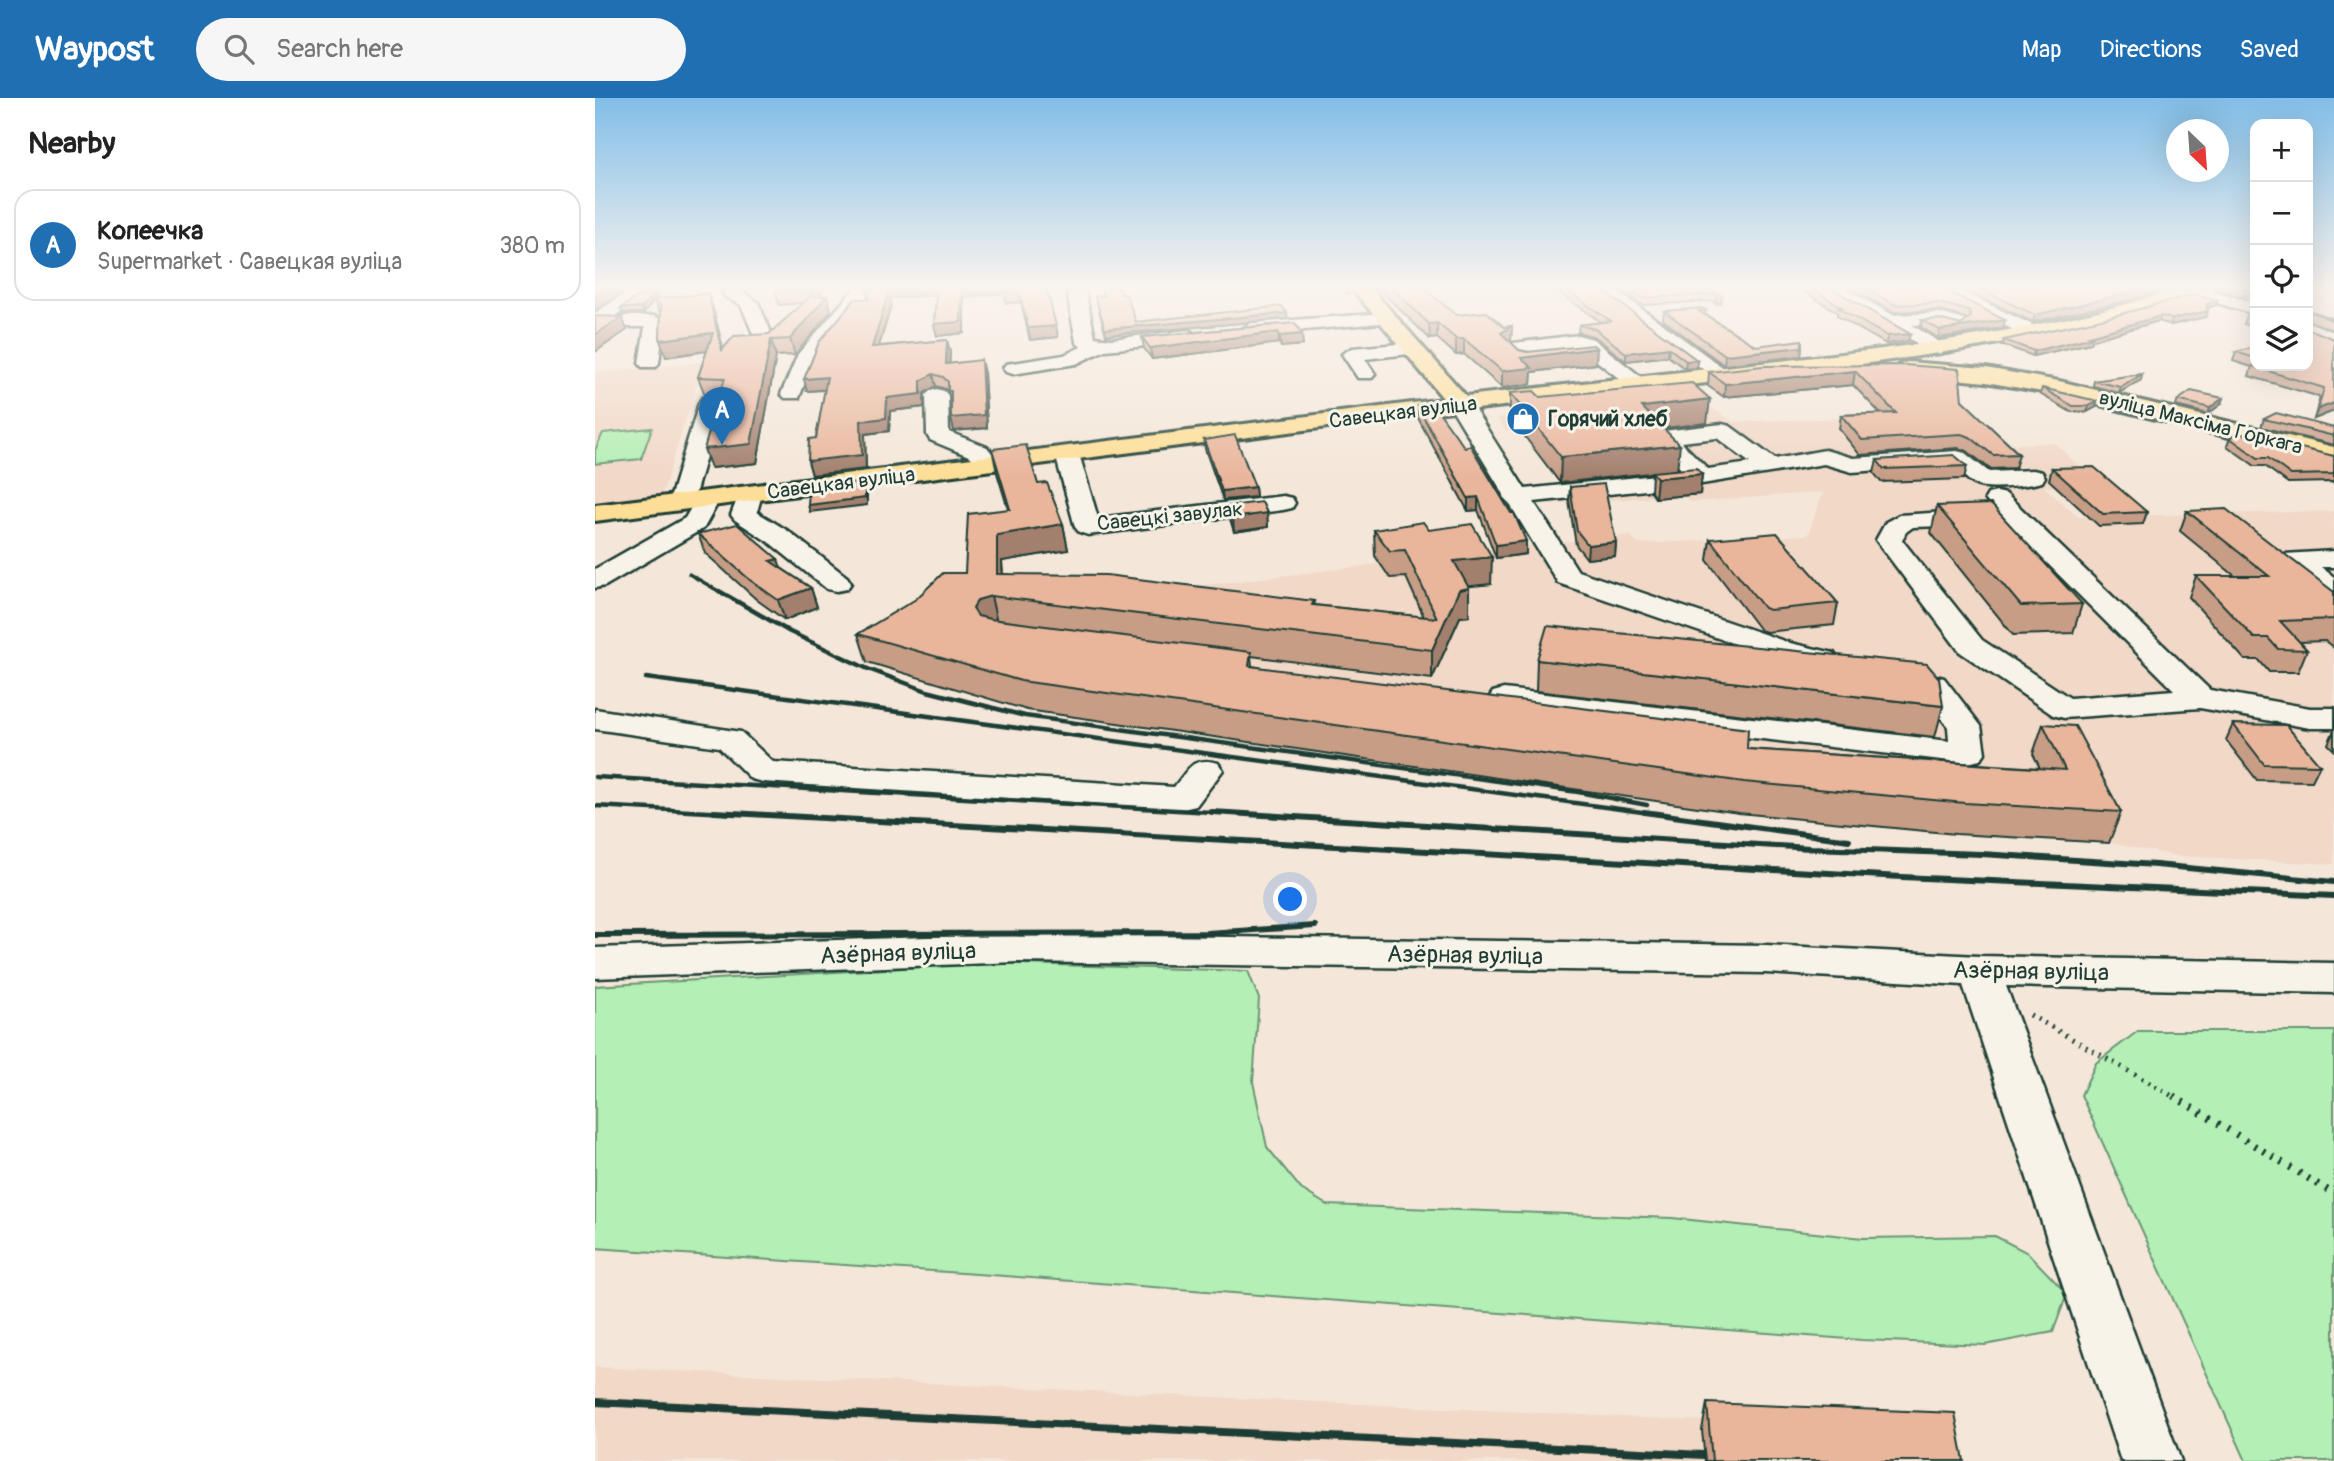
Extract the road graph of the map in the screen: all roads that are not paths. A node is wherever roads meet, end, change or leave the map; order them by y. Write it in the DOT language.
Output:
graph roads {
  1 [pos="1411,349"];
  2 [pos="651,350"];
  3 [pos="812,350"];
  4 [pos="1090,350"];
  5 [pos="1404,350"];
  6 [pos="1688,350"];
  7 [pos="1927,350"];
  8 [pos="1595,352"];
  9 [pos="1880,356"];
  10 [pos="649,363"];
  11 [pos="1013,368"];
  12 [pos="1902,369"];
  13 [pos="1761,370"];
  14 [pos="1366,374"];
  15 [pos="1722,374"];
  16 [pos="1638,384"];
  17 [pos="792,394"];
  18 [pos="937,395"];
  19 [pos="710,402"];
  20 [pos="1460,404"];
  21 [pos="1067,454"];
  22 [pos="2334,455"];
  23 [pos="989,464"];
  24 [pos="1771,467"];
  25 [pos="1702,477"];
  26 [pos="2033,477"];
  27 [pos="1987,491"];
  28 [pos="750,494"];
  29 [pos="1515,497"];
  30 [pos="694,501"];
  31 [pos="1283,503"];
  32 [pos="595,513"];
  33 [pos="2013,516"];
  34 [pos="2334,559"];
  35 [pos="595,580"];
  36 [pos="837,583"];
  37 [pos="2334,591"];
  38 [pos="1469,695"];
  39 [pos="2200,698"];
  40 [pos="2334,718"];
  41 [pos="595,719"];
  42 [pos="1206,770"];
  43 [pos="595,963"];
  44 [pos="2334,978"];
  45 [pos="1982,981"];
  46 [pos="2151,1461"];
  1 -- 20 [label="main road"];
  2 -- 10 [label="street"];
  3 -- 17 [label="street"];
  4 -- 11 [label="street"];
  5 -- 14 [label="street"];
  6 -- 15 [label="street"];
  7 -- 9 [label="main road, Савецкая вуліца"];
  8 -- 16 [label="street"];
  9 -- 12 [label="main road, вуліца Максіма Горкага"];
  9 -- 13 [label="main road, Савецкая вуліца"];
  12 -- 13 [label="main road, вуліца Максіма Горкага"];
  12 -- 22 [label="main road, вуліца Максіма Горкага"];
  13 -- 15 [label="main road, Савецкая вуліца"];
  15 -- 16 [label="main road, Савецкая вуліца"];
  16 -- 20 [label="main road, Савецкая вуліца"];
  18 -- 23 [label="street"];
  19 -- 30 [label="street"];
  20 -- 21 [label="main road, Савецкая вуліца"];
  20 -- 29 [label="street"];
  21 -- 23 [label="main road, Савецкая вуліца"];
  21 -- 31 [label="street, Савецкі завулак"];
  23 -- 28 [label="main road, Савецкая вуліца"];
  24 -- 25 [label="street"];
  24 -- 25 [label="street"];
  24 -- 26 [label="street"];
  25 -- 29 [label="street"];
  27 -- 33 [label="street"];
  28 -- 30 [label="main road, Савецкая вуліца"];
  28 -- 36 [label="street"];
  29 -- 38 [label="street"];
  30 -- 32 [label="main road, Савецкая вуліца"];
  30 -- 35 [label="street"];
  33 -- 39 [label="street"];
  33 -- 39 [label="street"];
  34 -- 37 [label="street"];
  39 -- 40 [label="street"];
  41 -- 42 [label="street"];
  43 -- 45 [label="street, Азёрная вуліца"];
  44 -- 45 [label="street, Азёрная вуліца"];
  45 -- 46 [label="street"];
}
